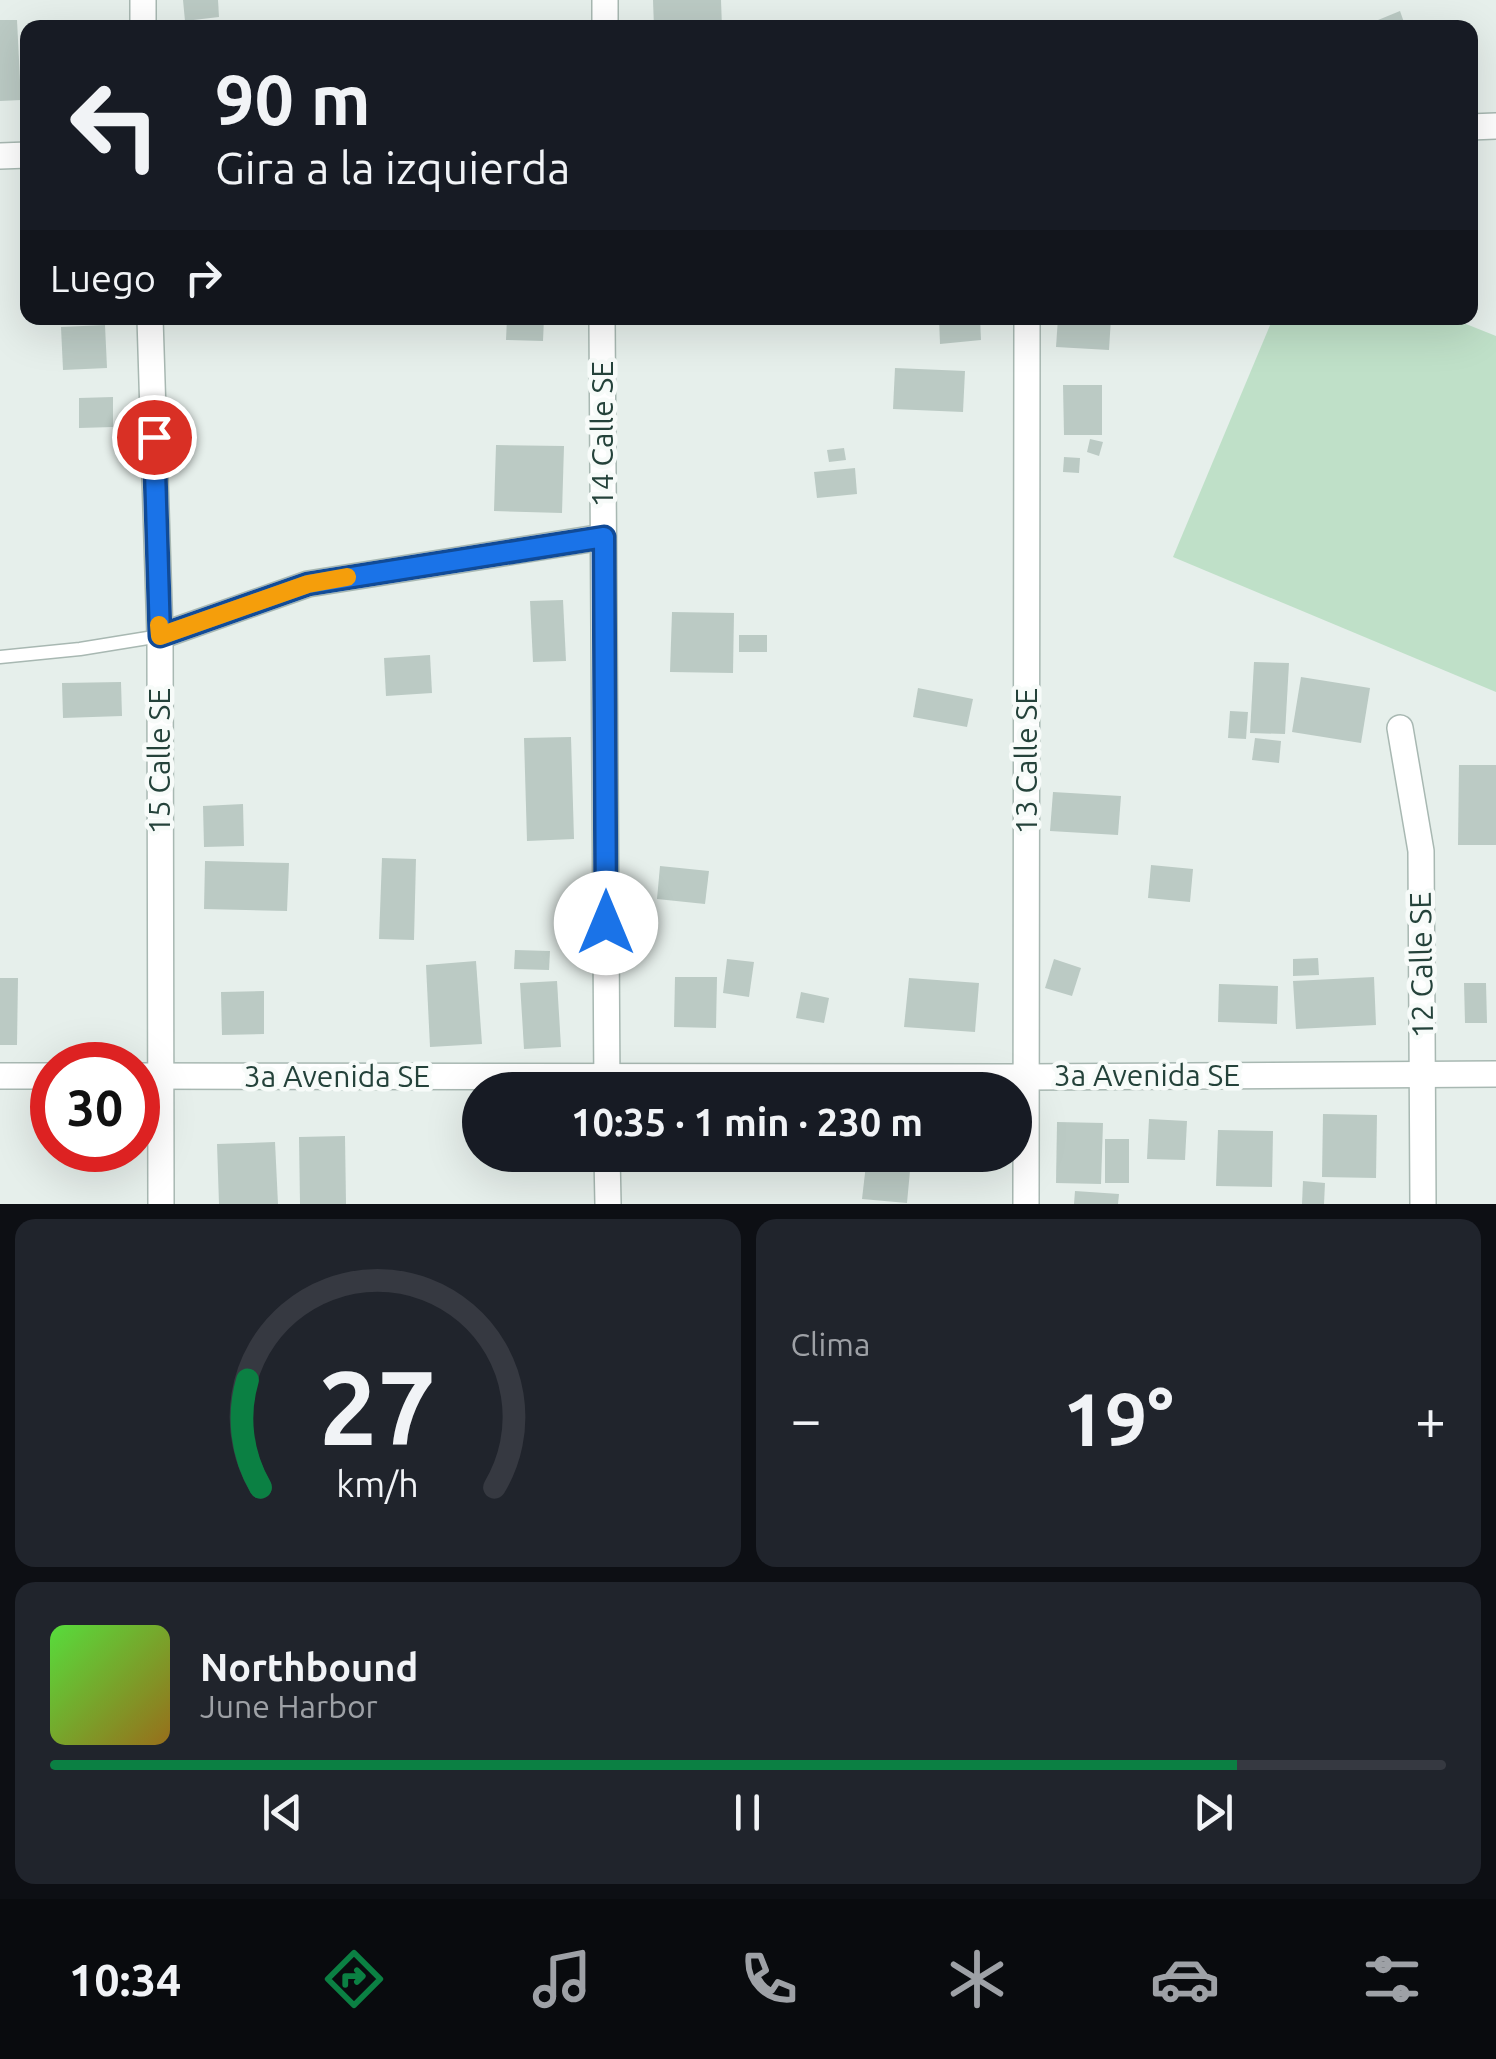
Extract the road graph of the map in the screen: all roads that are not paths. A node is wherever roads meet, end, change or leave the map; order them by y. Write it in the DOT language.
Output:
graph roads {
  1 [pos="150,325"];
  2 [pos="602,325"];
  3 [pos="1027,325"];
  4 [pos="604,537"];
  5 [pos="160,636"];
  6 [pos="0,656"];
  7 [pos="1400,728"];
  8 [pos="149,1042"];
  9 [pos="607,1072"];
  10 [pos="1026,1072"];
  11 [pos="1423,1074"];
  12 [pos="1496,1074"];
  13 [pos="0,1076"];
  14 [pos="30,1076"];
  15 [pos="160,1076"];
  16 [pos="1032,1077"];
  17 [pos="462,1081"];
  18 [pos="158,1172"];
  19 [pos="608,1172"];
  20 [pos="1026,1172"];
  21 [pos="162,1204"];
  22 [pos="608,1204"];
  23 [pos="1026,1204"];
  24 [pos="1423,1204"];
  1 -- 5 [label="street, 15 Calle SE"];
  2 -- 4 [label="street, 14 Calle SE"];
  3 -- 10 [label="street, 13 Calle SE"];
  4 -- 5 [label="street"];
  4 -- 9 [label="street, 14 Calle SE"];
  5 -- 6 [label="lane"];
  5 -- 8 [label="street, 15 Calle SE"];
  7 -- 11 [label="street, 12 Calle SE"];
  11 -- 12 [label="street, 3a Avenida SE"];
  11 -- 16 [label="street, 3a Avenida SE"];
  11 -- 24 [label="street, 12 Calle SE"];
  13 -- 14 [label="street"];
  15 -- 17 [label="street, 3a Avenida SE"];
  18 -- 21 [label="street, 15 Calle SE"];
  19 -- 22 [label="street"];
  20 -- 23 [label="street, 13 Calle SE"];
}
